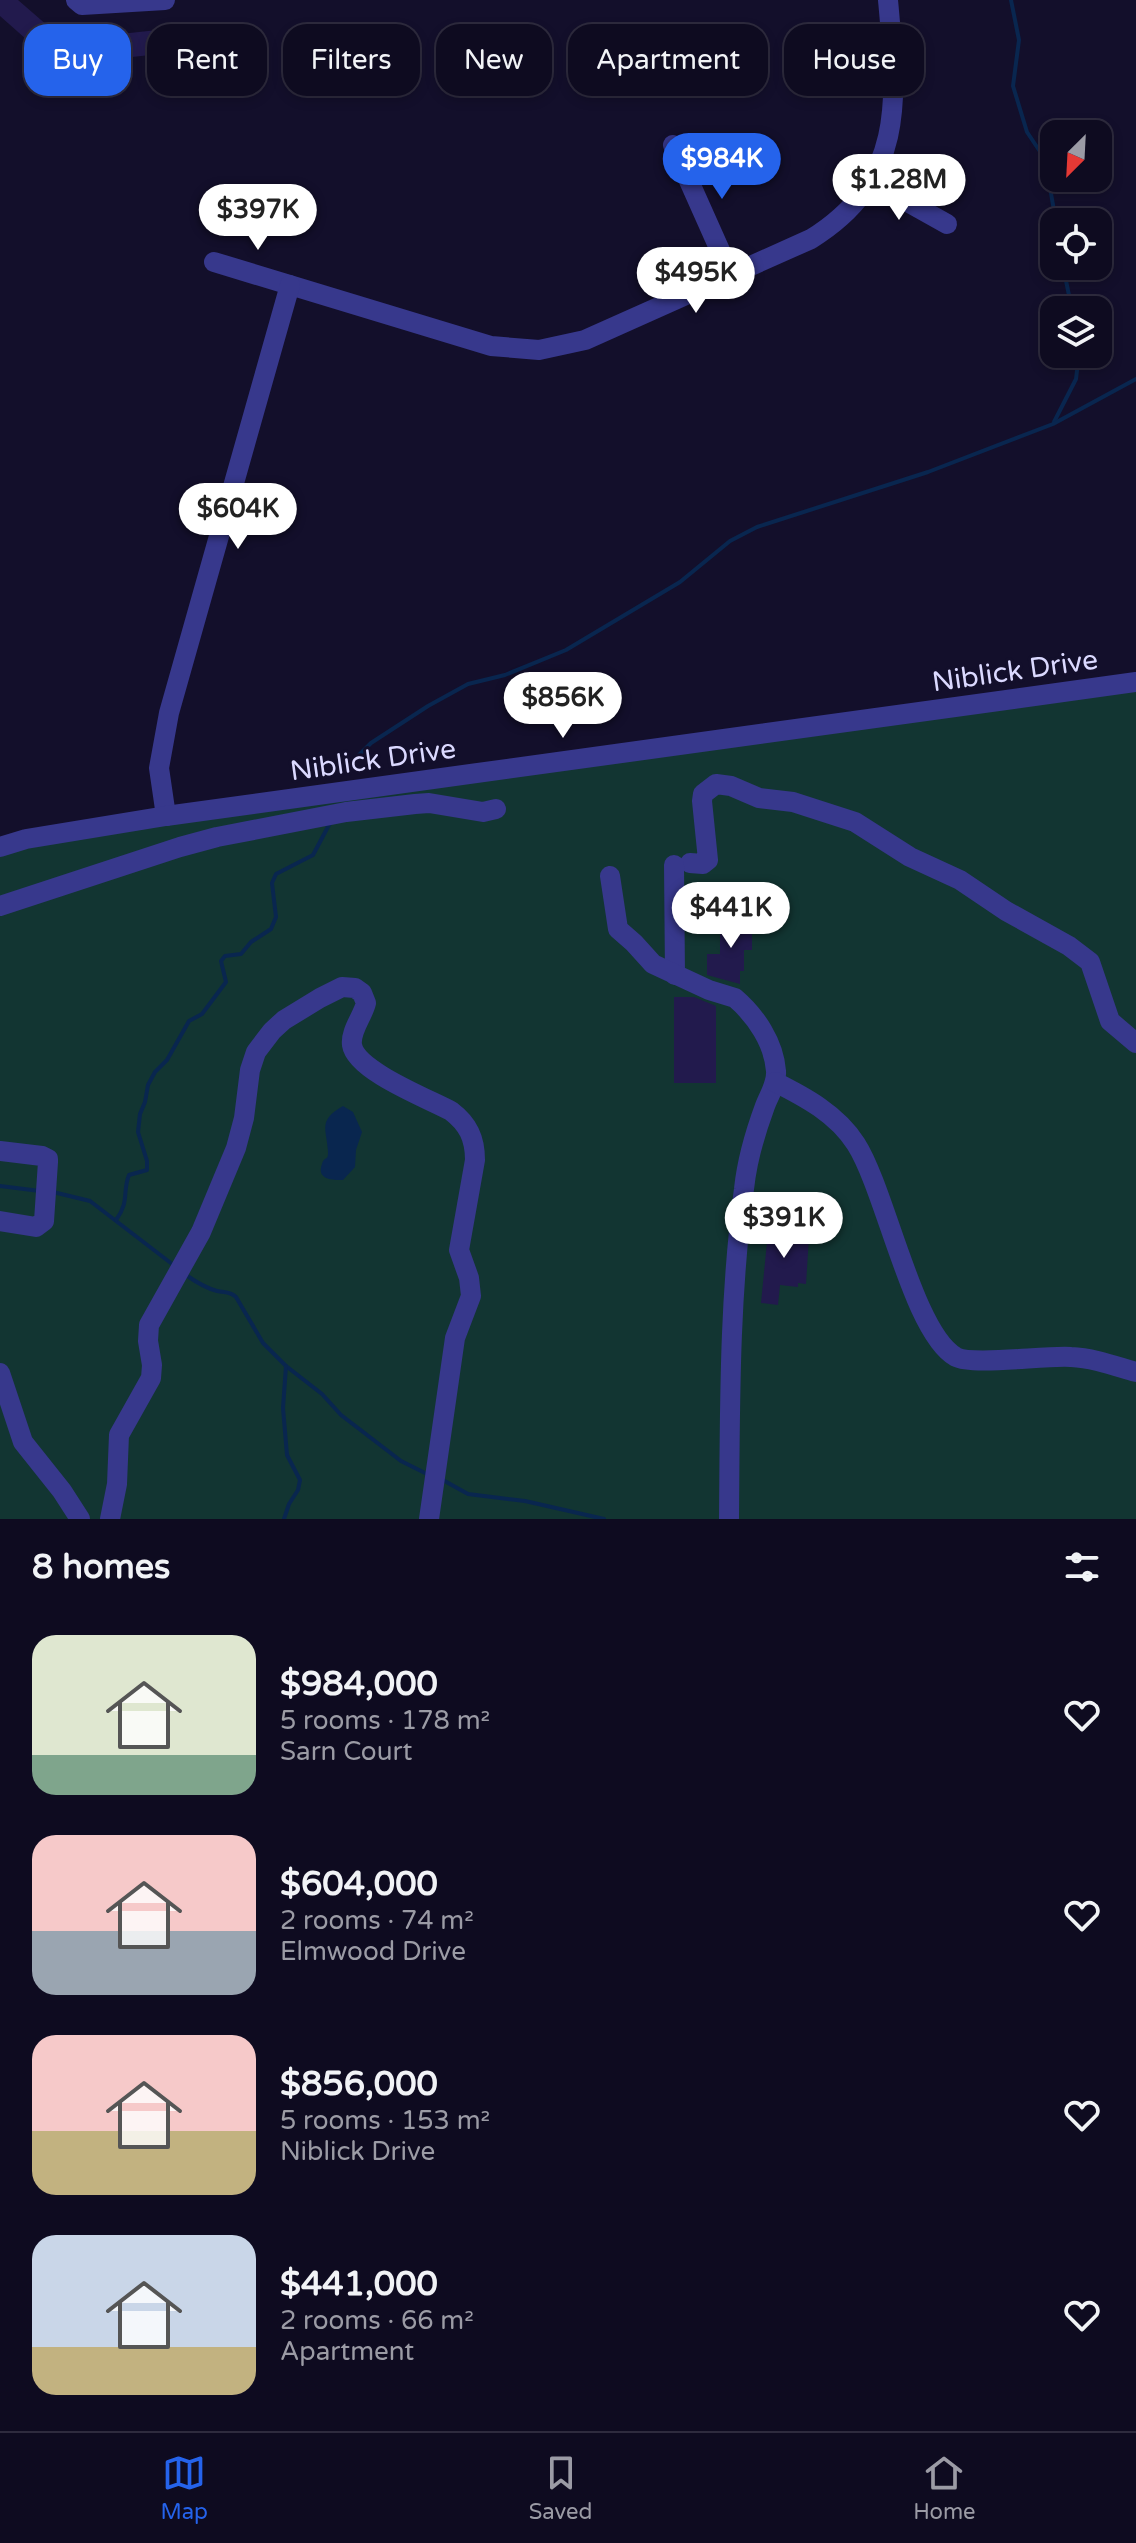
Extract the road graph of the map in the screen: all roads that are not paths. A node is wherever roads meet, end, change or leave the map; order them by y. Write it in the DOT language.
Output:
graph roads {
  1 [pos="76,0"];
  2 [pos="165,0"];
  3 [pos="888,0"];
  4 [pos="673,145"];
  5 [pos="872,182"];
  6 [pos="947,224"];
  7 [pos="214,262"];
  8 [pos="731,275"];
  9 [pos="290,285"];
  10 [pos="1136,682"];
  11 [pos="496,809"];
  12 [pos="166,816"];
  13 [pos="0,847"];
  14 [pos="610,876"];
  15 [pos="0,906"];
  16 [pos="675,975"];
  17 [pos="1136,1043"];
  18 [pos="775,1082"];
  19 [pos="0,1151"];
  20 [pos="0,1221"];
  21 [pos="1136,1372"];
  22 [pos="0,1373"];
  23 [pos="430,1512"];
  24 [pos="80,1519"];
  25 [pos="110,1519"];
  26 [pos="729,1519"];
  1 -- 2 [label="street"];
  3 -- 5 [label="street"];
  4 -- 8 [label="street"];
  5 -- 6 [label="street"];
  5 -- 8 [label="street"];
  7 -- 9 [label="street"];
  8 -- 9 [label="street"];
  9 -- 12 [label="street"];
  10 -- 12 [label="street, Niblick Drive"];
  11 -- 15 [label="street"];
  12 -- 13 [label="street, Niblick Drive"];
  14 -- 16 [label="street"];
  16 -- 17 [label="street"];
  16 -- 18 [label="street"];
  18 -- 21 [label="street"];
  18 -- 26 [label="street"];
  19 -- 20 [label="street"];
  22 -- 24 [label="street"];
  23 -- 25 [label="street"];
}
